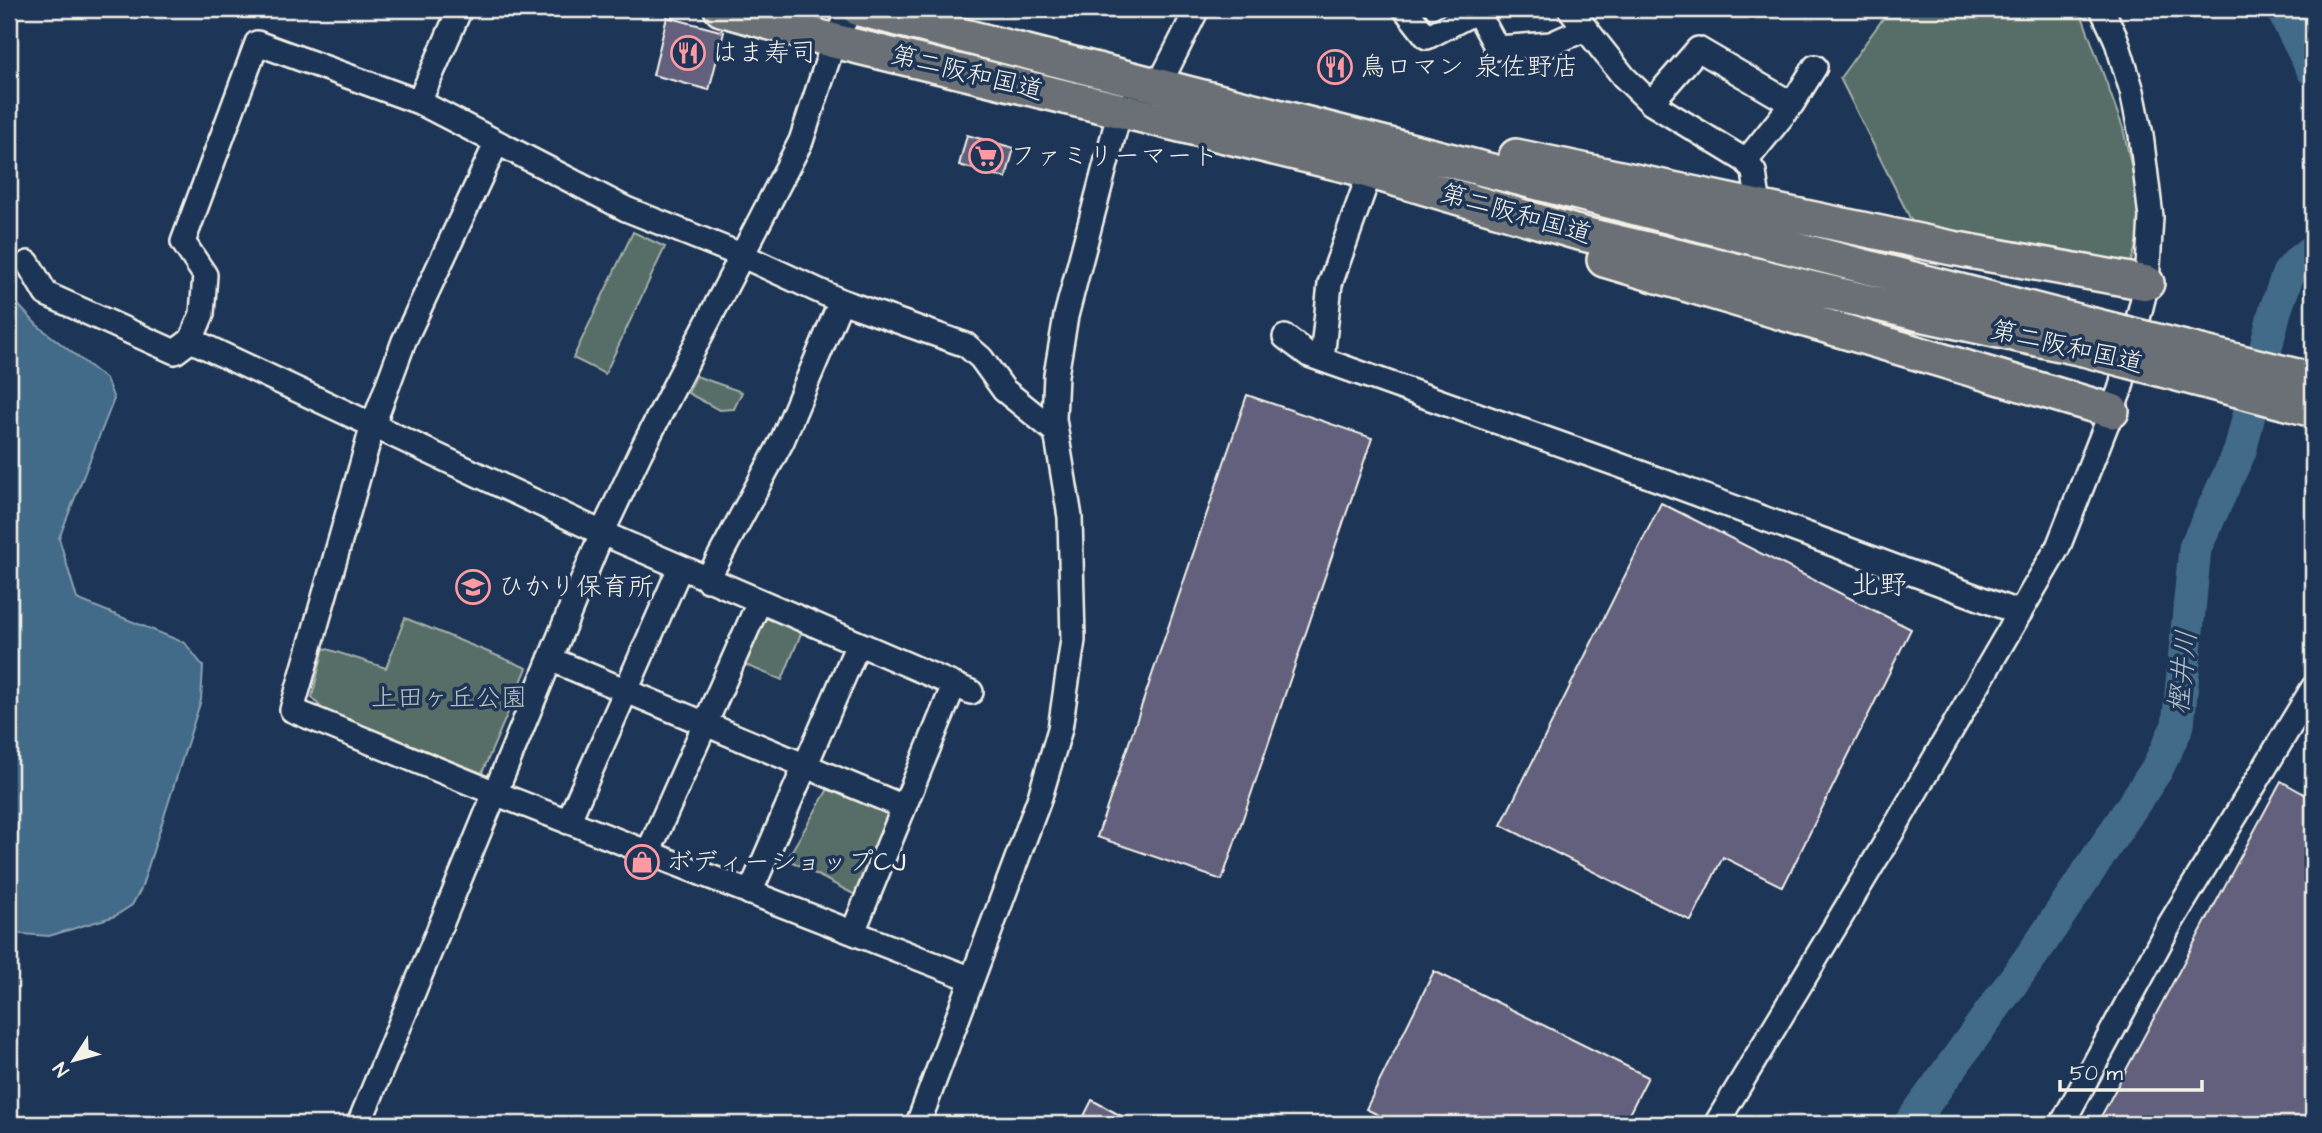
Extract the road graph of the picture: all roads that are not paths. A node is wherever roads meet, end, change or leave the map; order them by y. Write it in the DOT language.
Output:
graph roads {
  1 [pos="460,9"];
  2 [pos="721,9"];
  3 [pos="851,9"];
  4 [pos="859,9"];
  5 [pos="1197,9"];
  6 [pos="1405,9"];
  7 [pos="1570,9"];
  8 [pos="2102,9"];
  9 [pos="1585,29"];
  10 [pos="834,41"];
  11 [pos="1815,67"];
  12 [pos="1159,85"];
  13 [pos="419,103"];
  14 [pos="1651,103"];
  15 [pos="1792,104"];
  16 [pos="1120,110"];
  17 [pos="1335,132"];
  18 [pos="496,144"];
  19 [pos="1746,161"];
  20 [pos="1365,172"];
  21 [pos="1759,207"];
  22 [pos="741,255"];
  23 [pos="27,263"];
  24 [pos="2147,283"];
  25 [pos="841,302"];
  26 [pos="2086,336"];
  27 [pos="1285,337"];
  28 [pos="191,340"];
  29 [pos="1322,359"];
  30 [pos="2313,380"];
  31 [pos="2313,410"];
  32 [pos="2112,411"];
  33 [pos="373,425"];
  34 [pos="1056,432"];
  35 [pos="602,533"];
  36 [pos="680,568"];
  37 [pos="707,580"];
  38 [pos="759,602"];
  39 [pos="2020,613"];
  40 [pos="858,644"];
  41 [pos="550,659"];
  42 [pos="626,690"];
  43 [pos="2311,691"];
  44 [pos="706,723"];
  45 [pos="806,764"];
  46 [pos="495,793"];
  47 [pos="904,807"];
  48 [pos="568,821"];
  49 [pos="649,853"];
  50 [pos="750,893"];
  51 [pos="853,932"];
  52 [pos="972,979"];
  53 [pos="359,1124"];
  54 [pos="918,1124"];
  55 [pos="1716,1124"];
  56 [pos="2062,1124"];
  1 -- 13 [label="street"];
  2 -- 10 [label="highway, 第二阪和国道"];
  3 -- 10 [label="street"];
  4 -- 12 [label="highway, 第二阪和国道"];
  5 -- 12 [label="street"];
  6 -- 9 [label="street"];
  7 -- 9 [label="street"];
  8 -- 24 [label="street"];
  9 -- 14 [label="street"];
  10 -- 16 [label="highway, 第二阪和国道"];
  10 -- 22 [label="street"];
  11 -- 15 [label="street"];
  12 -- 16 [label="street"];
  12 -- 17 [label="highway, 第二阪和国道"];
  13 -- 18 [label="street"];
  13 -- 28 [label="street"];
  14 -- 15 [label="street"];
  14 -- 19 [label="street"];
  15 -- 19 [label="street"];
  16 -- 20 [label="highway, 第二阪和国道"];
  16 -- 34 [label="street"];
  17 -- 21 [label="highway"];
  17 -- 26 [label="highway, 第二阪和国道"];
  18 -- 22 [label="street"];
  18 -- 33 [label="street"];
  19 -- 21 [label="street"];
  20 -- 26 [label="highway, 第二阪和国道"];
  20 -- 29 [label="street"];
  20 -- 32 [label="highway"];
  21 -- 24 [label="highway"];
  22 -- 25 [label="street"];
  22 -- 35 [label="street"];
  23 -- 28 [label="street"];
  24 -- 32 [label="street"];
  25 -- 34 [label="street"];
  25 -- 37 [label="street"];
  26 -- 30 [label="highway, 第二阪和国道, bridge"];
  26 -- 31 [label="highway, 第二阪和国道, bridge"];
  27 -- 29 [label="street"];
  28 -- 33 [label="street"];
  29 -- 39 [label="street"];
  32 -- 39 [label="street"];
  33 -- 35 [label="street"];
  33 -- 46 [label="street"];
  34 -- 52 [label="street"];
  35 -- 36 [label="street"];
  35 -- 41 [label="street"];
  36 -- 37 [label="street"];
  36 -- 42 [label="street"];
  37 -- 38 [label="street"];
  38 -- 40 [label="street"];
  38 -- 44 [label="street"];
  39 -- 55 [label="street"];
  40 -- 45 [label="street"];
  40 -- 47 [label="street"];
  41 -- 42 [label="street"];
  41 -- 46 [label="street"];
  42 -- 44 [label="street"];
  42 -- 48 [label="street"];
  43 -- 56 [label="street"];
  44 -- 45 [label="street"];
  44 -- 49 [label="street"];
  45 -- 47 [label="street"];
  45 -- 50 [label="street"];
  46 -- 48 [label="street"];
  46 -- 53 [label="street"];
  47 -- 51 [label="street"];
  48 -- 49 [label="street"];
  49 -- 50 [label="street"];
  50 -- 51 [label="street"];
  51 -- 52 [label="street"];
  52 -- 54 [label="street"];
}
